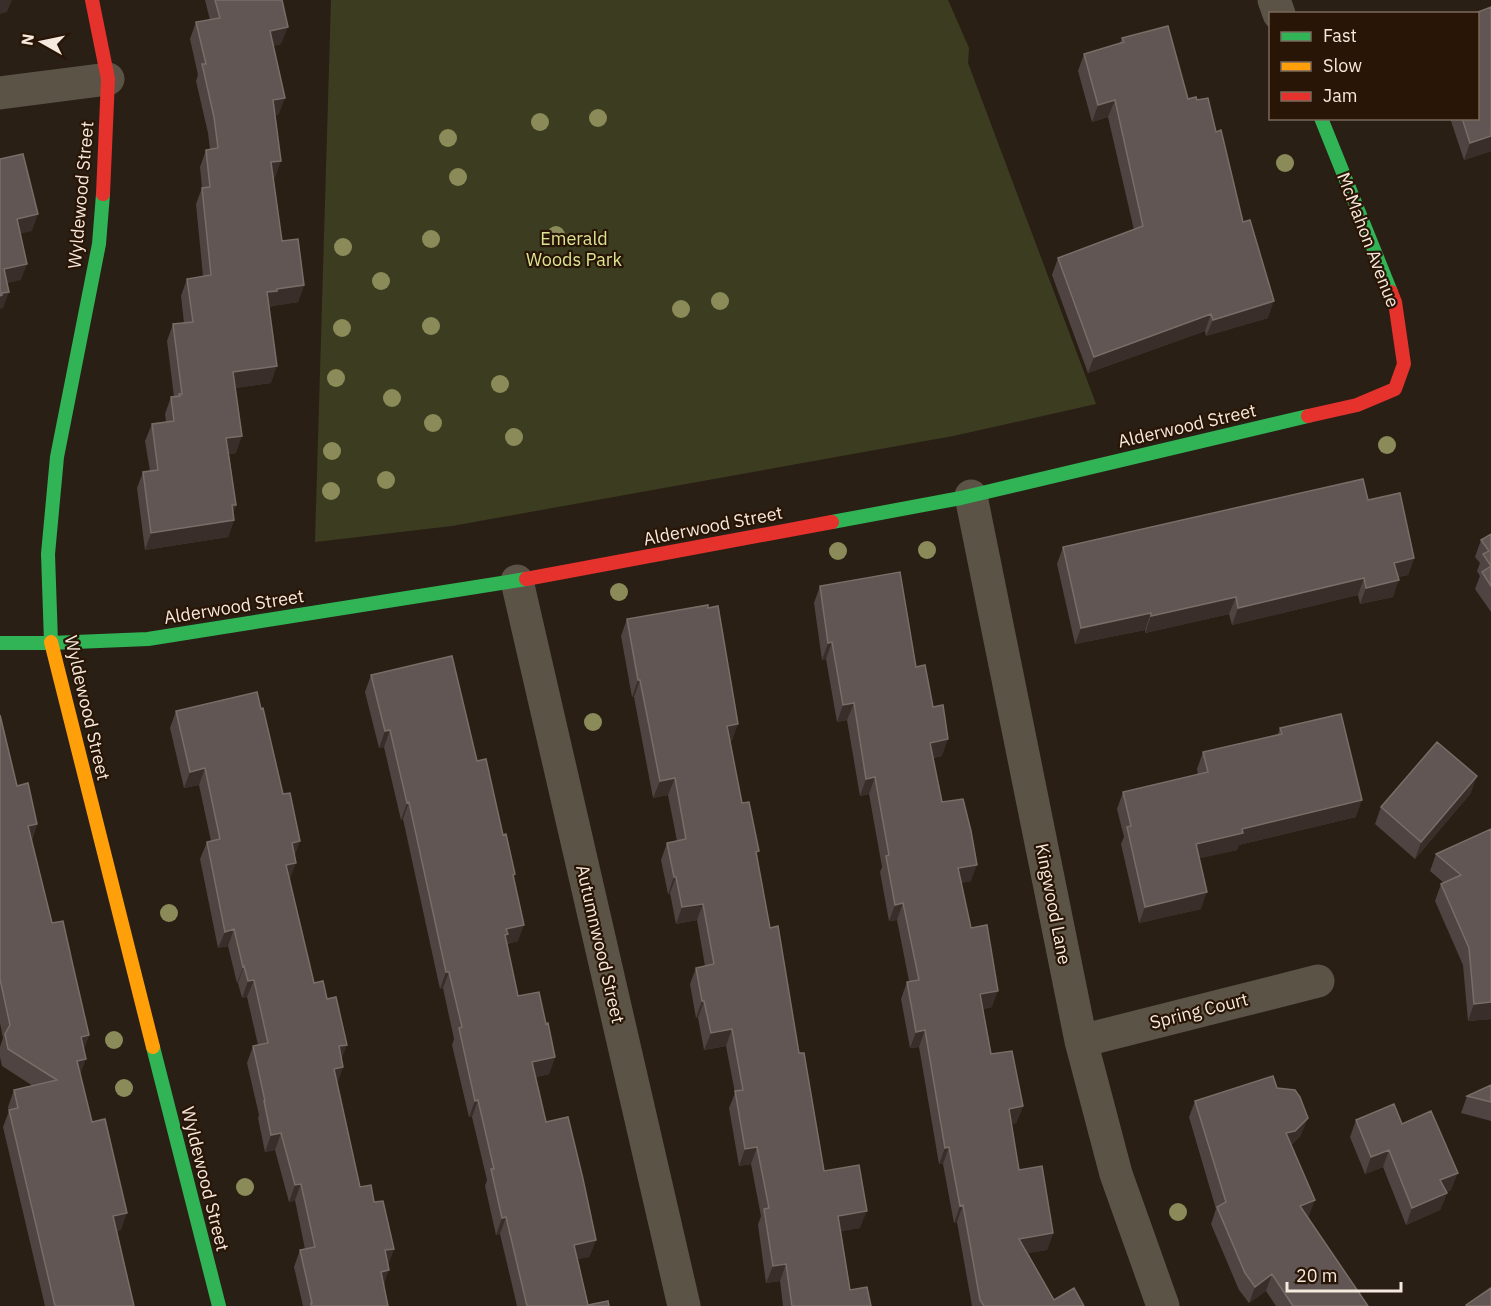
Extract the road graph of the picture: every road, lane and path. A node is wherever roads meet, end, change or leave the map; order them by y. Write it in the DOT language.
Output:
graph roads {
  1 [pos="92,0"];
  2 [pos="108,79"];
  3 [pos="0,93"];
  4 [pos="1322,120"];
  5 [pos="1404,364"];
  6 [pos="971,496"];
  7 [pos="517,581"];
  8 [pos="0,643"];
  9 [pos="51,643"];
  10 [pos="1318,981"];
  11 [pos="1081,1041"];
  12 [pos="219,1306"];
  13 [pos="684,1306"];
  14 [pos="1163,1306"];
  1 -- 2 [label="street, Wyldewood Street"];
  2 -- 3 [label="street"];
  2 -- 9 [label="street, Wyldewood Street"];
  4 -- 5 [label="street, McMahon Avenue"];
  5 -- 6 [label="street, Alderwood Street"];
  6 -- 7 [label="street, Alderwood Street"];
  6 -- 11 [label="street, Kingwood Lane"];
  7 -- 9 [label="street, Alderwood Street"];
  7 -- 13 [label="street, Autumnwood Street"];
  8 -- 9 [label="street, Alderwood Street"];
  9 -- 12 [label="street, Wyldewood Street"];
  10 -- 11 [label="street, Spring Court"];
  11 -- 14 [label="street, Kingwood Lane"];
}
